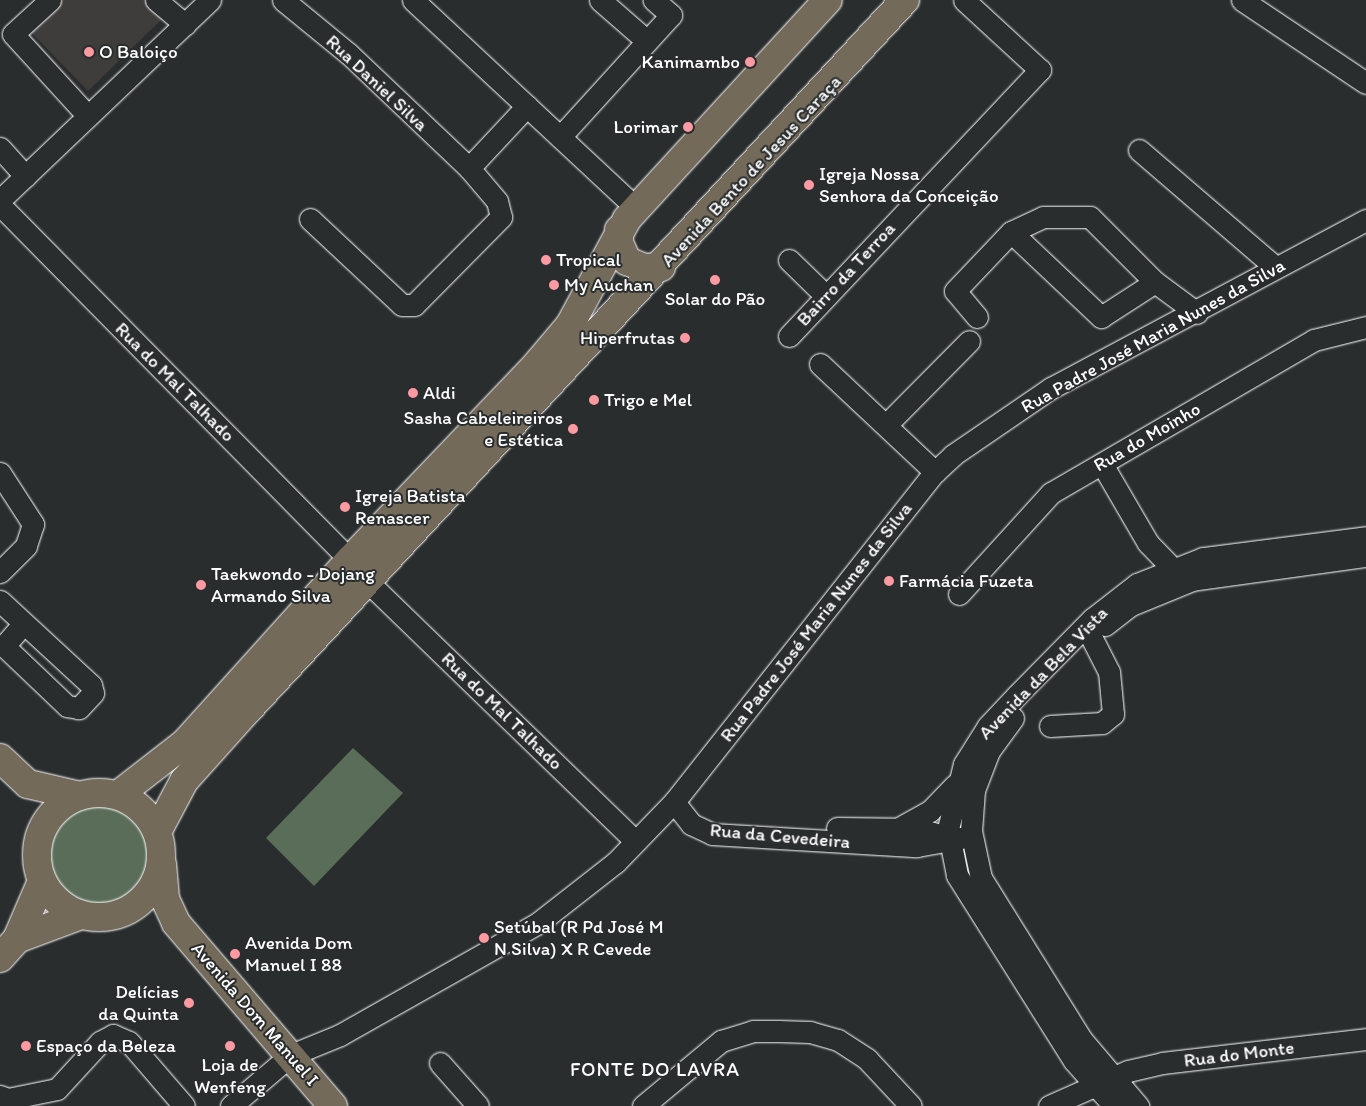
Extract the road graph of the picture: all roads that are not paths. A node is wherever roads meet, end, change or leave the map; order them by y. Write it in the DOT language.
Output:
graph roads {
  1 [pos="50,0"];
  2 [pos="156,0"];
  3 [pos="210,0"];
  4 [pos="283,0"];
  5 [pos="414,0"];
  6 [pos="600,0"];
  7 [pos="654,0"];
  8 [pos="828,0"];
  9 [pos="905,0"];
  10 [pos="964,0"];
  11 [pos="1246,1"];
  12 [pos="185,24"];
  13 [pos="647,41"];
  14 [pos="1366,83"];
  15 [pos="528,106"];
  16 [pos="88,116"];
  17 [pos="560,137"];
  18 [pos="0,148"];
  19 [pos="1140,150"];
  20 [pos="469,168"];
  21 [pos="25,176"];
  22 [pos="0,200"];
  23 [pos="0,205"];
  24 [pos="637,209"];
  25 [pos="310,219"];
  26 [pos="1366,220"];
  27 [pos="619,230"];
  28 [pos="1011,232"];
  29 [pos="789,260"];
  30 [pos="661,267"];
  31 [pos="1275,267"];
  32 [pos="1155,282"];
  33 [pos="825,295"];
  34 [pos="1197,313"];
  35 [pos="977,317"];
  36 [pos="1366,327"];
  37 [pos="789,336"];
  38 [pos="969,341"];
  39 [pos="820,364"];
  40 [pos="886,425"];
  41 [pos="1102,464"];
  42 [pos="934,472"];
  43 [pos="0,473"];
  44 [pos="1366,538"];
  45 [pos="1148,543"];
  46 [pos="1366,556"];
  47 [pos="350,560"];
  48 [pos="1172,568"];
  49 [pos="0,572"];
  50 [pos="368,582"];
  51 [pos="1137,584"];
  52 [pos="959,594"];
  53 [pos="0,601"];
  54 [pos="24,623"];
  55 [pos="1092,638"];
  56 [pos="1050,726"];
  57 [pos="0,758"];
  58 [pos="958,781"];
  59 [pos="28,784"];
  60 [pos="118,795"];
  61 [pos="80,796"];
  62 [pos="674,802"];
  63 [pos="898,828"];
  64 [pos="42,830"];
  65 [pos="948,838"];
  66 [pos="972,838"];
  67 [pos="635,841"];
  68 [pos="160,845"];
  69 [pos="917,846"];
  70 [pos="42,881"];
  71 [pos="961,882"];
  72 [pos="92,916"];
  73 [pos="176,922"];
  74 [pos="8,948"];
  75 [pos="1366,1039"];
  76 [pos="291,1055"];
  77 [pos="440,1062"];
  78 [pos="1106,1081"];
  79 [pos="0,1096"];
  80 [pos="184,1106"];
  81 [pos="230,1106"];
  82 [pos="334,1106"];
  83 [pos="478,1106"];
  84 [pos="643,1106"];
  85 [pos="911,1106"];
  86 [pos="1049,1106"];
  87 [pos="1114,1106"];
  88 [pos="1138,1106"];
  1 -- 16 [label="street"];
  2 -- 12 [label="street"];
  3 -- 12 [label="street"];
  4 -- 20 [label="street, Rua Daniel Silva"];
  5 -- 15 [label="street"];
  6 -- 13 [label="street"];
  7 -- 13 [label="street"];
  8 -- 24 [label="main road"];
  9 -- 30 [label="main road, Avenida Bento de Jesus Caraça"];
  10 -- 33 [label="street, Bairro da Terroa"];
  11 -- 14 [label="street"];
  12 -- 16 [label="street"];
  13 -- 17 [label="street"];
  15 -- 17 [label="street"];
  15 -- 20 [label="street"];
  16 -- 21 [label="street"];
  17 -- 24 [label="street"];
  18 -- 21 [label="street"];
  19 -- 31 [label="street"];
  20 -- 25 [label="street, Rua Daniel Silva"];
  21 -- 22 [label="street"];
  23 -- 47 [label="street, Rua do Mal Talhado"];
  24 -- 27 [label="main road"];
  26 -- 31 [label="street, Rua Padre José Maria Nunes da Silva"];
  27 -- 30 [label="main road"];
  27 -- 47 [label="main road"];
  28 -- 32 [label="street"];
  28 -- 32 [label="street"];
  28 -- 35 [label="street"];
  29 -- 33 [label="street"];
  30 -- 50 [label="main road, Avenida Bento de Jesus Caraça"];
  31 -- 34 [label="street, Rua Padre José Maria Nunes da Silva"];
  32 -- 34 [label="street"];
  33 -- 37 [label="street, Bairro da Terroa"];
  34 -- 42 [label="street, Rua Padre José Maria Nunes da Silva"];
  36 -- 41 [label="street, Rua do Moinho"];
  38 -- 40 [label="street"];
  39 -- 40 [label="street"];
  40 -- 42 [label="street"];
  41 -- 45 [label="street"];
  41 -- 52 [label="street, Rua do Moinho"];
  42 -- 62 [label="street, Rua Padre José Maria Nunes da Silva"];
  43 -- 49 [label="street"];
  44 -- 48 [label="street, Avenida da Bela Vista"];
  45 -- 48 [label="street"];
  45 -- 51 [label="street"];
  46 -- 55 [label="street, Avenida da Bela Vista"];
  47 -- 60 [label="main road"];
  48 -- 51 [label="street, Avenida da Bela Vista"];
  50 -- 67 [label="street, Rua do Mal Talhado"];
  50 -- 68 [label="main road, Avenida Bento de Jesus Caraça"];
  51 -- 58 [label="street, Avenida da Bela Vista"];
  53 -- 54 [label="street"];
  55 -- 56 [label="street"];
  55 -- 66 [label="street, Avenida da Bela Vista"];
  57 -- 59 [label="main road"];
  58 -- 63 [label="street, Rua da Cevedeira"];
  58 -- 65 [label="street, Avenida da Bela Vista"];
  59 -- 61 [label="main road"];
  59 -- 64 [label="main road"];
  60 -- 61 [label="main road"];
  60 -- 68 [label="main road"];
  61 -- 64 [label="main road"];
  62 -- 63 [label="street, Rua da Cevedeira"];
  62 -- 67 [label="street, Rua Padre José Maria Nunes da Silva"];
  62 -- 69 [label="street, Rua da Cevedeira"];
  63 -- 65 [label="street, Rua da Cevedeira"];
  64 -- 70 [label="main road"];
  65 -- 66 [label="street"];
  65 -- 69 [label="street, Rua da Cevedeira"];
  65 -- 71 [label="street, Avenida da Bela Vista"];
  66 -- 78 [label="street, Avenida da Bela Vista"];
  67 -- 76 [label="street, Rua Padre José Maria Nunes da Silva"];
  68 -- 72 [label="main road"];
  68 -- 73 [label="main road, Avenida Dom Manuel I"];
  69 -- 71 [label="street"];
  70 -- 72 [label="main road"];
  70 -- 74 [label="main road"];
  71 -- 78 [label="street, Avenida da Bela Vista"];
  72 -- 73 [label="main road"];
  72 -- 74 [label="main road"];
  73 -- 76 [label="main road, Avenida Dom Manuel I"];
  75 -- 78 [label="street, Rua do Monte"];
  76 -- 81 [label="street, Rua Padre José Maria Nunes da Silva"];
  76 -- 82 [label="main road, Avenida Dom Manuel I"];
  77 -- 83 [label="street"];
  78 -- 86 [label="street, Rua do Monte"];
  78 -- 87 [label="street, Avenida da Bela Vista"];
  78 -- 88 [label="street, Avenida da Bela Vista"];
  79 -- 80 [label="street"];
  84 -- 85 [label="street"];
}
